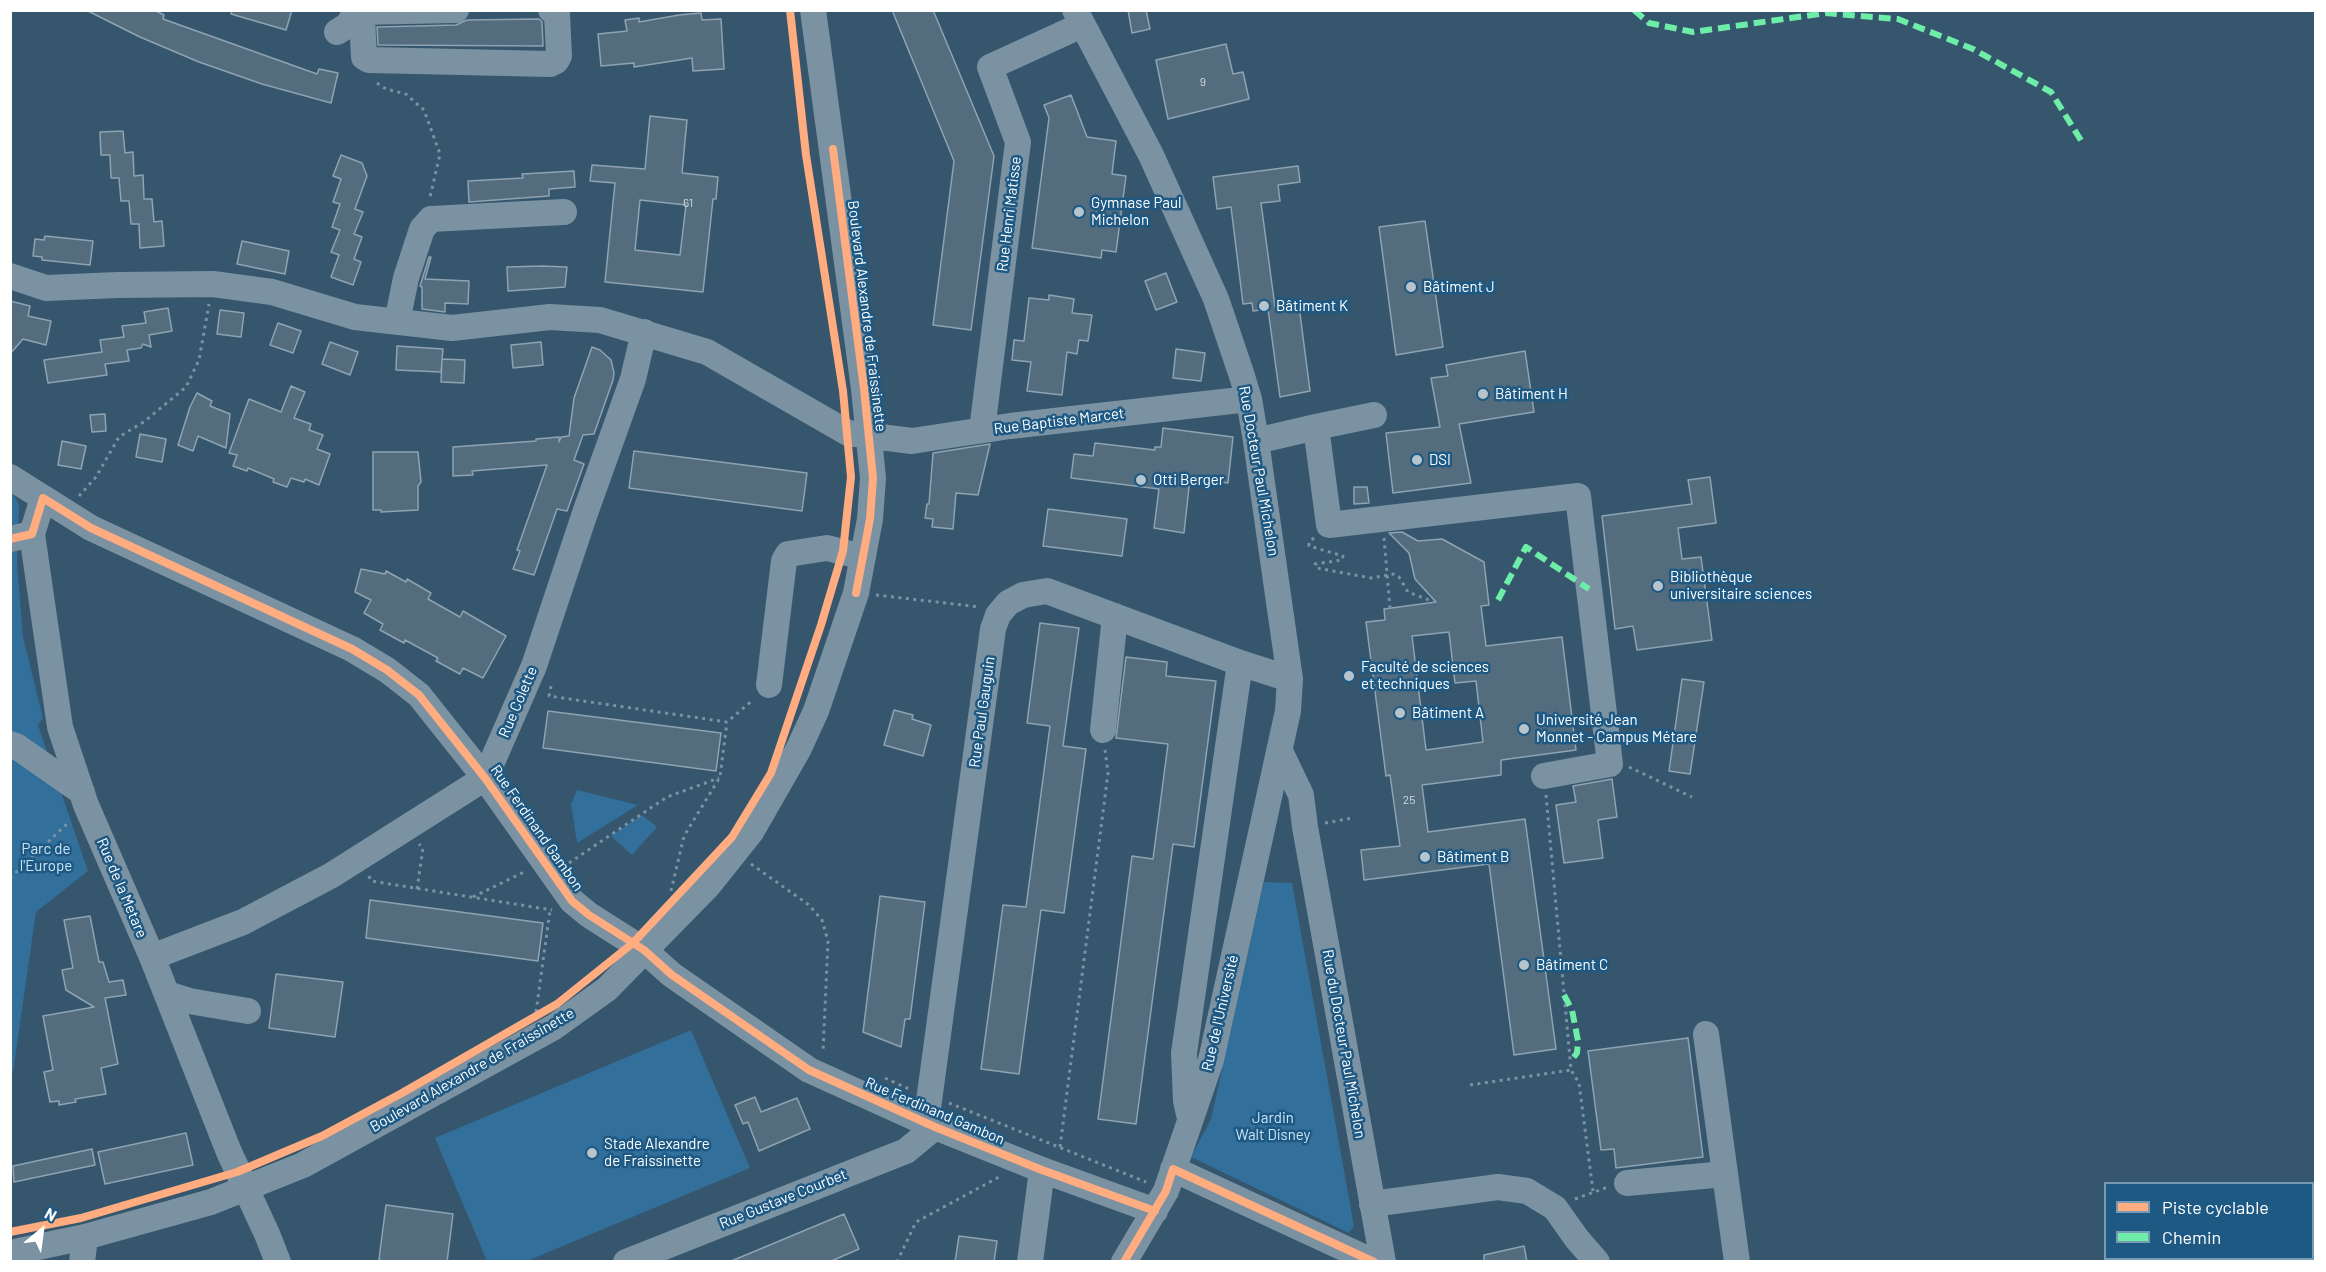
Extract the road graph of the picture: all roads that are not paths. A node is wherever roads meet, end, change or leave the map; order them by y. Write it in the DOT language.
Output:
graph roads {
  1 [pos="456,10"];
  2 [pos="551,10"];
  3 [pos="813,10"];
  4 [pos="357,11"];
  5 [pos="1079,18"];
  6 [pos="337,32"];
  7 [pos="564,212"];
  8 [pos="10,276"];
  9 [pos="398,322"];
  10 [pos="644,333"];
  11 [pos="1249,399"];
  12 [pos="1374,415"];
  13 [pos="1316,427"];
  14 [pos="982,430"];
  15 [pos="869,436"];
  16 [pos="1256,441"];
  17 [pos="10,477"];
  18 [pos="43,498"];
  19 [pos="21,536"];
  20 [pos="863,557"];
  21 [pos="1115,616"];
  22 [pos="1240,663"];
  23 [pos="1290,679"];
  24 [pos="769,685"];
  25 [pos="60,727"];
  26 [pos="1103,730"];
  27 [pos="13,745"];
  28 [pos="1280,751"];
  29 [pos="1544,776"];
  30 [pos="485,778"];
  31 [pos="1273,786"];
  32 [pos="84,799"];
  33 [pos="1313,825"];
  34 [pos="644,950"];
  35 [pos="152,957"];
  36 [pos="167,994"];
  37 [pos="248,1011"];
  38 [pos="1706,1034"];
  39 [pos="1191,1120"];
  40 [pos="930,1125"];
  41 [pos="1033,1166"];
  42 [pos="1725,1174"];
  43 [pos="1627,1183"];
  44 [pos="245,1188"];
  45 [pos="1165,1190"];
  46 [pos="1372,1204"];
  47 [pos="83,1249"];
  48 [pos="16,1256"];
  49 [pos="278,1262"];
  50 [pos="626,1262"];
  51 [pos="1030,1262"];
  52 [pos="1124,1262"];
  53 [pos="1374,1262"];
  54 [pos="1383,1262"];
  55 [pos="1597,1262"];
  56 [pos="1737,1262"];
  1 -- 4 [label="street"];
  2 -- 4 [label="street"];
  3 -- 15 [label="street, Boulevard Alexandre de Fraissinette"];
  4 -- 6 [label="street"];
  5 -- 11 [label="street, Rue Docteur Paul Michelon"];
  5 -- 14 [label="street, Rue Henri Matisse"];
  7 -- 9 [label="street"];
  8 -- 9 [label="street, Rue Baptiste Marcet"];
  9 -- 10 [label="street, Rue Baptiste Marcet"];
  10 -- 15 [label="street, Rue Baptiste Marcet"];
  10 -- 30 [label="street, Rue Colette"];
  11 -- 14 [label="street, Rue Baptiste Marcet"];
  11 -- 16 [label="street, Rue Docteur Paul Michelon"];
  12 -- 13 [label="street"];
  13 -- 16 [label="street"];
  13 -- 29 [label="street"];
  14 -- 15 [label="street, Rue Baptiste Marcet"];
  15 -- 20 [label="street, Boulevard Alexandre de Fraissinette"];
  16 -- 23 [label="street, Rue Docteur Paul Michelon"];
  17 -- 18 [label="street, Rue Ferdinand Gambon"];
  18 -- 19 [label="street, Rue de la Metare"];
  18 -- 30 [label="street, Rue Ferdinand Gambon"];
  19 -- 25 [label="street, Rue de la Metare"];
  20 -- 24 [label="street"];
  20 -- 34 [label="street, Boulevard Alexandre de Fraissinette"];
  21 -- 22 [label="street"];
  21 -- 26 [label="street"];
  21 -- 40 [label="street, Rue Paul Gauguin"];
  22 -- 23 [label="street"];
  22 -- 39 [label="street"];
  23 -- 28 [label="street, Rue Docteur Paul Michelon"];
  25 -- 27 [label="street"];
  25 -- 32 [label="street, Rue de la Metare"];
  27 -- 32 [label="street"];
  28 -- 31 [label="street, Rue de l'Université"];
  28 -- 33 [label="street, Rue du Docteur Paul Michelon"];
  30 -- 34 [label="street, Rue Ferdinand Gambon"];
  30 -- 35 [label="street"];
  31 -- 33 [label="street, Rue du Docteur Paul Michelon"];
  31 -- 39 [label="street, Rue de l'Université"];
  32 -- 35 [label="street, Rue de la Metare"];
  33 -- 46 [label="street, Rue du Docteur Paul Michelon"];
  34 -- 40 [label="street, Rue Ferdinand Gambon"];
  34 -- 44 [label="street, Boulevard Alexandre de Fraissinette"];
  35 -- 36 [label="street, Rue de la Metare"];
  36 -- 37 [label="street"];
  36 -- 44 [label="street, Rue de la Metare"];
  38 -- 42 [label="street"];
  39 -- 45 [label="street, Rue de l'Université"];
  40 -- 41 [label="street, Rue Ferdinand Gambon"];
  40 -- 50 [label="street, Rue Gustave Courbet"];
  41 -- 45 [label="street, Rue Ferdinand Gambon"];
  41 -- 51 [label="street"];
  42 -- 43 [label="street"];
  42 -- 56 [label="street"];
  44 -- 47 [label="street, Boulevard Alexandre de Fraissinette"];
  44 -- 49 [label="street, Rue de la Metare"];
  45 -- 52 [label="street, Rue de l'Université"];
  45 -- 53 [label="street, Rue Ferdinand Gambon"];
  46 -- 54 [label="street, Rue du Docteur Paul Michelon"];
  46 -- 55 [label="street"];
  47 -- 48 [label="street, Boulevard Alexandre de Fraissinette"];
}
